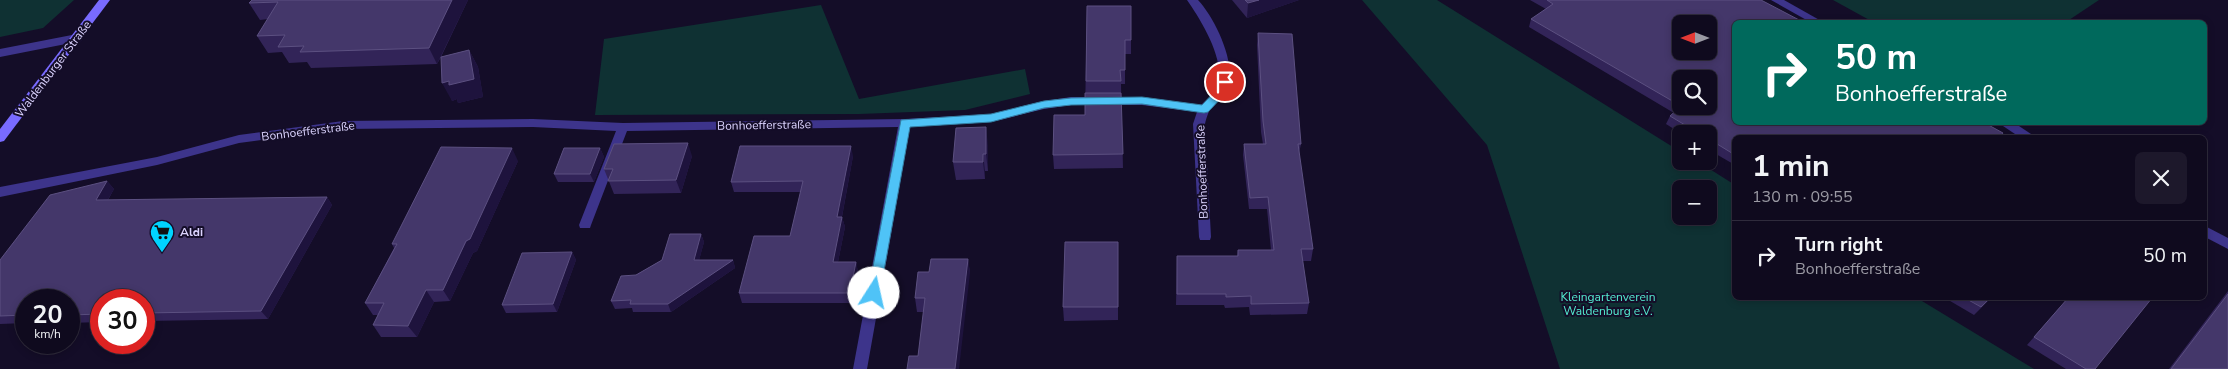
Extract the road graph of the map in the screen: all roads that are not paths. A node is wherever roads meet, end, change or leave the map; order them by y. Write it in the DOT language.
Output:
graph roads {
  1 [pos="105,0"];
  2 [pos="1192,0"];
  3 [pos="1776,0"];
  4 [pos="1814,20"];
  5 [pos="77,38"];
  6 [pos="0,53"];
  7 [pos="1204,109"];
  8 [pos="905,123"];
  9 [pos="2008,125"];
  10 [pos="623,127"];
  11 [pos="2026,135"];
  12 [pos="0,138"];
  13 [pos="0,192"];
  14 [pos="584,225"];
  15 [pos="2207,232"];
  16 [pos="1205,237"];
  17 [pos="2228,244"];
  18 [pos="860,369"];
  1 -- 5 [label="street, Waldenburger Straße"];
  2 -- 7 [label="street, Bonhoefferstraße"];
  3 -- 4 [label="street"];
  5 -- 6 [label="street"];
  5 -- 12 [label="street, Waldenburger Straße"];
  7 -- 8 [label="street, Bonhoefferstraße"];
  7 -- 16 [label="street, Bonhoefferstraße"];
  8 -- 10 [label="street, Bonhoefferstraße"];
  8 -- 18 [label="street"];
  9 -- 11 [label="street"];
  10 -- 13 [label="street, Bonhoefferstraße"];
  10 -- 14 [label="street"];
  15 -- 17 [label="street"];
}
